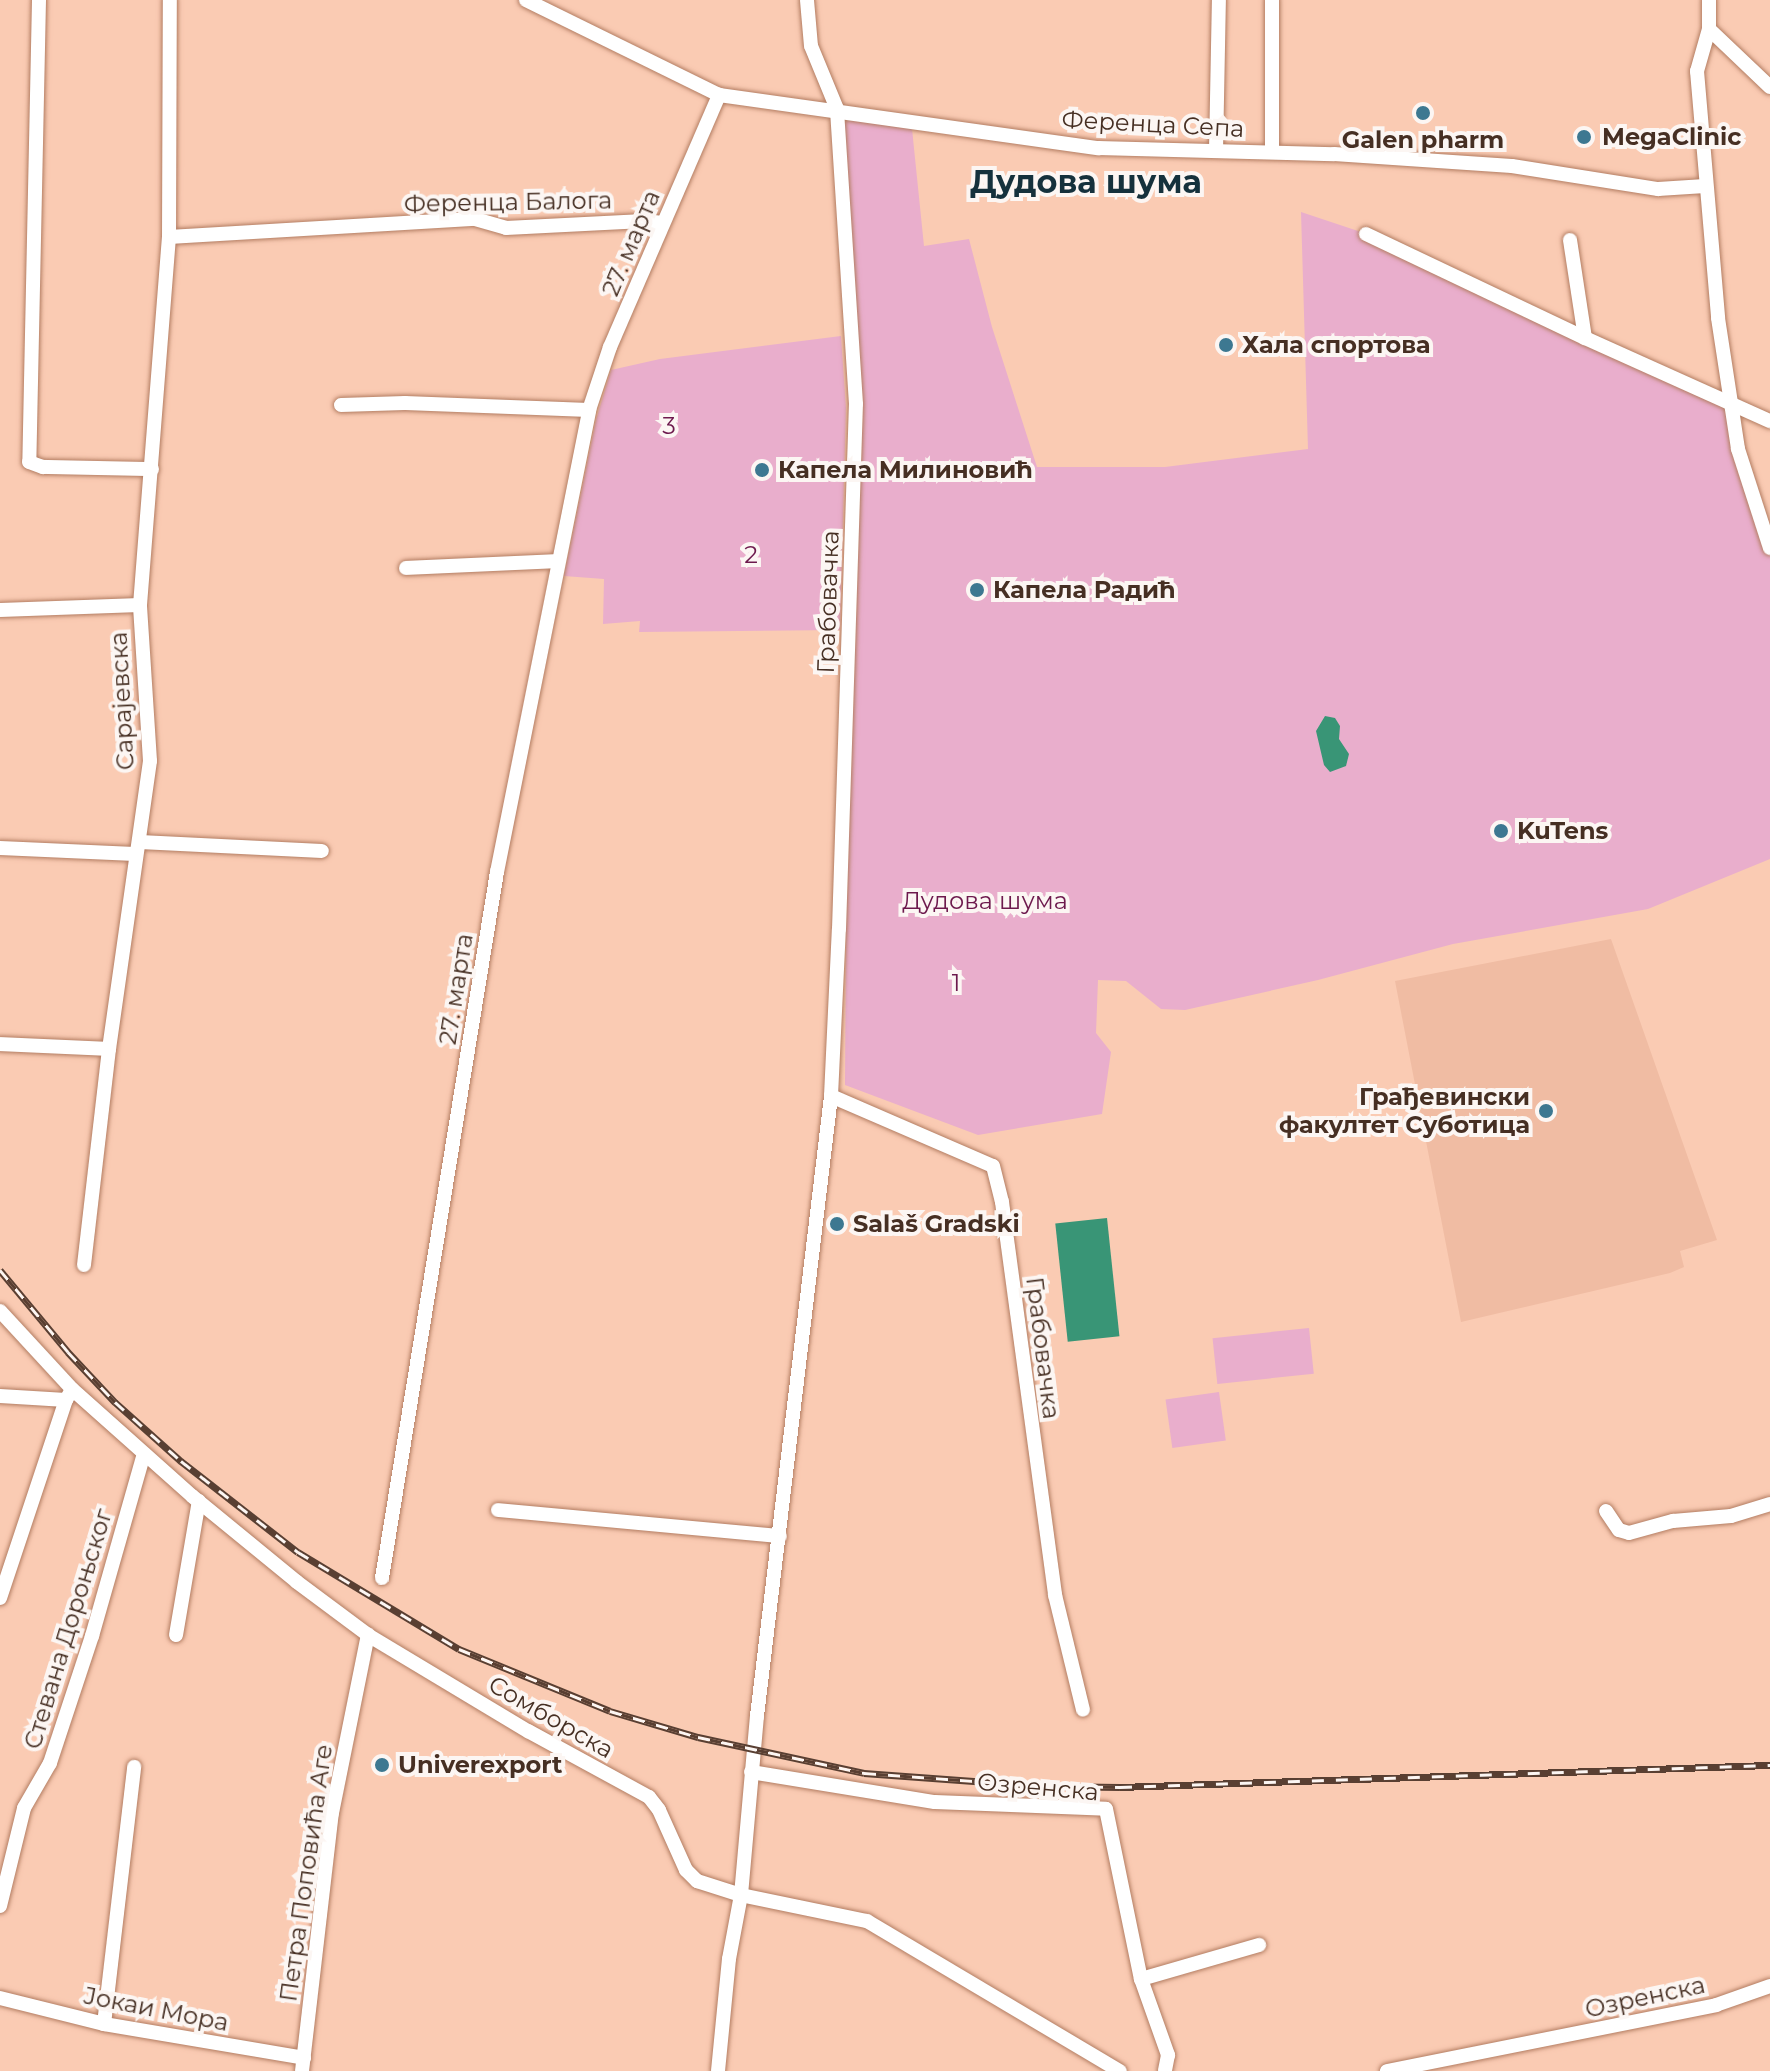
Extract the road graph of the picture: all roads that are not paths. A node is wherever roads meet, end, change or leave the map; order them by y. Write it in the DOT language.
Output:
graph roads {
  1 [pos="39,0"];
  2 [pos="170,0"];
  3 [pos="526,0"];
  4 [pos="807,0"];
  5 [pos="1219,0"];
  6 [pos="1272,0"];
  7 [pos="1709,0"];
  8 [pos="1709,29"];
  9 [pos="1770,87"];
  10 [pos="719,95"];
  11 [pos="837,109"];
  12 [pos="1216,151"];
  13 [pos="1272,151"];
  14 [pos="1705,186"];
  15 [pos="663,223"];
  16 [pos="1366,234"];
  17 [pos="169,237"];
  18 [pos="1570,240"];
  19 [pos="1585,338"];
  20 [pos="1729,402"];
  21 [pos="341,405"];
  22 [pos="589,410"];
  23 [pos="1770,421"];
  24 [pos="152,469"];
  25 [pos="1770,548"];
  26 [pos="558,561"];
  27 [pos="406,568"];
  28 [pos="140,605"];
  29 [pos="0,610"];
  30 [pos="0,848"];
  31 [pos="137,848"];
  32 [pos="322,851"];
  33 [pos="0,1044"];
  34 [pos="109,1049"];
  35 [pos="831,1096"];
  36 [pos="84,1265"];
  37 [pos="0,1311"];
  38 [pos="69,1394"];
  39 [pos="0,1396"];
  40 [pos="144,1454"];
  41 [pos="199,1501"];
  42 [pos="1770,1504"];
  43 [pos="498,1510"];
  44 [pos="1606,1511"];
  45 [pos="780,1536"];
  46 [pos="382,1578"];
  47 [pos="0,1598"];
  48 [pos="176,1635"];
  49 [pos="368,1635"];
  50 [pos="1083,1710"];
  51 [pos="134,1767"];
  52 [pos="751,1772"];
  53 [pos="741,1895"];
  54 [pos="0,1906"];
  55 [pos="1259,1945"];
  56 [pos="1141,1979"];
  57 [pos="1770,1986"];
  58 [pos="0,1998"];
  59 [pos="104,2024"];
  60 [pos="303,2064"];
  61 [pos="718,2071"];
  62 [pos="1120,2071"];
  63 [pos="1165,2071"];
  64 [pos="1387,2071"];
  1 -- 24 [label="street"];
  2 -- 17 [label="street, Сарајевска"];
  3 -- 10 [label="street, Ференца Сепа"];
  4 -- 11 [label="street, Грабовачка"];
  5 -- 12 [label="street"];
  6 -- 13 [label="street"];
  7 -- 8 [label="street"];
  8 -- 9 [label="street"];
  8 -- 14 [label="street"];
  10 -- 11 [label="street, Ференца Сепа"];
  10 -- 15 [label="street, 27. марта"];
  11 -- 12 [label="street, Ференца Сепа"];
  11 -- 35 [label="street, Грабовачка"];
  12 -- 13 [label="street, Ференца Сепа"];
  13 -- 14 [label="street, Ференца Сепа"];
  14 -- 20 [label="street"];
  15 -- 17 [label="street, Ференца Балога"];
  15 -- 22 [label="street, 27. марта"];
  16 -- 19 [label="street"];
  17 -- 24 [label="street, Сарајевска"];
  18 -- 19 [label="street"];
  19 -- 20 [label="street"];
  20 -- 23 [label="street"];
  20 -- 25 [label="street"];
  21 -- 22 [label="street"];
  22 -- 26 [label="street, 27. марта"];
  24 -- 28 [label="street, Сарајевска"];
  26 -- 27 [label="street"];
  26 -- 46 [label="street, 27. марта"];
  28 -- 29 [label="street, Сарајевска"];
  28 -- 31 [label="street, Сарајевска"];
  30 -- 31 [label="street"];
  31 -- 32 [label="street"];
  31 -- 34 [label="street, Сарајевска"];
  33 -- 34 [label="street"];
  34 -- 36 [label="street, Сарајевска"];
  35 -- 45 [label="street, Грабовачка"];
  35 -- 50 [label="street, Грабовачка"];
  37 -- 38 [label="street, Сомборска"];
  38 -- 39 [label="street"];
  38 -- 40 [label="street, Сомборска"];
  38 -- 47 [label="street"];
  40 -- 41 [label="street, Сомборска"];
  40 -- 54 [label="street, Стевана Дороњског"];
  41 -- 48 [label="street"];
  41 -- 49 [label="street, Сомборска"];
  42 -- 44 [label="street"];
  43 -- 45 [label="street"];
  45 -- 52 [label="street, Грабовачка"];
  49 -- 53 [label="street, Сомборска"];
  49 -- 60 [label="street, Петра Поповића Аге"];
  51 -- 59 [label="street"];
  52 -- 53 [label="street, Грабовачка"];
  52 -- 56 [label="street, Озренска"];
  53 -- 61 [label="street, Грабовачка"];
  53 -- 62 [label="street, Сомборска"];
  55 -- 56 [label="street"];
  56 -- 63 [label="street, Озренска"];
  57 -- 64 [label="street, Озренска"];
  58 -- 59 [label="street, Јокаи Мора"];
  59 -- 60 [label="street, Јокаи Мора"];
}
